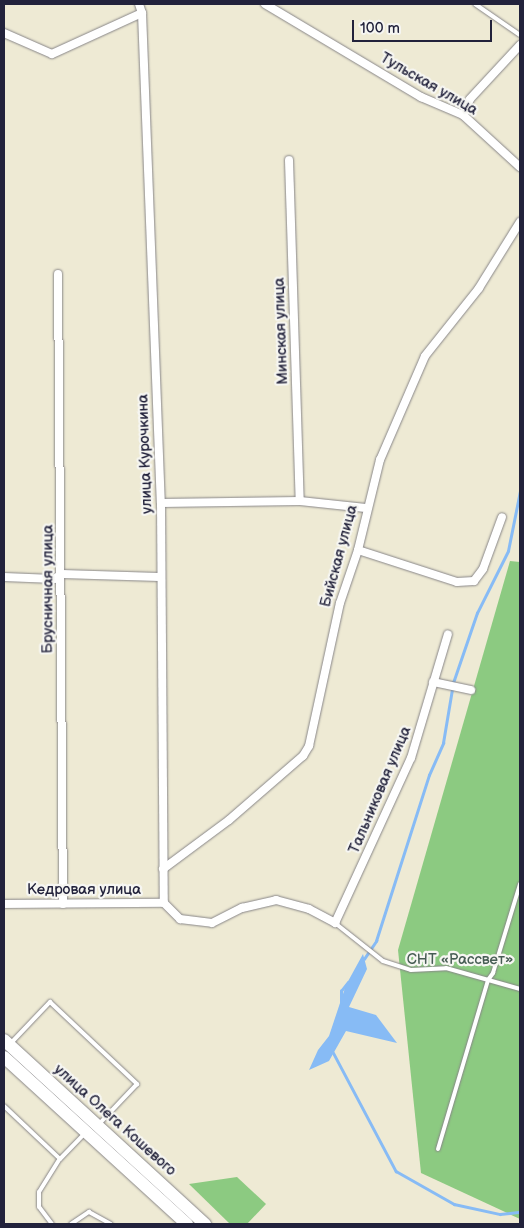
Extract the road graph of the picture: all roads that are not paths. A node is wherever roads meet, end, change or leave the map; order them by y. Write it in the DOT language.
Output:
graph roads {
  1 [pos="139,4"];
  2 [pos="265,4"];
  3 [pos="474,4"];
  4 [pos="142,13"];
  5 [pos="4,33"];
  6 [pos="520,35"];
  7 [pos="520,45"];
  8 [pos="463,115"];
  9 [pos="289,160"];
  10 [pos="520,166"];
  11 [pos="520,222"];
  12 [pos="58,274"];
  13 [pos="300,501"];
  14 [pos="161,503"];
  15 [pos="366,508"];
  16 [pos="502,517"];
  17 [pos="358,550"];
  18 [pos="62,574"];
  19 [pos="159,577"];
  20 [pos="4,578"];
  21 [pos="448,634"];
  22 [pos="433,682"];
  23 [pos="471,690"];
  24 [pos="163,869"];
  25 [pos="520,884"];
  26 [pos="164,903"];
  27 [pos="4,904"];
  28 [pos="63,904"];
  29 [pos="336,924"];
  30 [pos="488,980"];
  31 [pos="520,989"];
  32 [pos="7,1042"];
  33 [pos="4,1057"];
  34 [pos="4,1106"];
  35 [pos="97,1126"];
  36 [pos="85,1132"];
  37 [pos="438,1149"];
  38 [pos="60,1159"];
  39 [pos="52,1224"];
  40 [pos="71,1224"];
  41 [pos="110,1224"];
  42 [pos="187,1224"];
  43 [pos="206,1224"];
  1 -- 4 [label="street, улица Курочкина"];
  2 -- 8 [label="street, Тульская улица"];
  3 -- 6 [label="lane"];
  4 -- 5 [label="street"];
  4 -- 14 [label="street, улица Курочкина"];
  7 -- 8 [label="street"];
  8 -- 10 [label="street, Тульская улица"];
  9 -- 13 [label="street, Минская улица"];
  11 -- 15 [label="street, Бийская улица"];
  12 -- 18 [label="street, Брусничная улица"];
  13 -- 14 [label="street"];
  13 -- 15 [label="street"];
  14 -- 19 [label="street, улица Курочкина"];
  15 -- 17 [label="street, Бийская улица"];
  16 -- 17 [label="street"];
  17 -- 24 [label="street, Бийская улица"];
  18 -- 19 [label="street"];
  18 -- 20 [label="street"];
  18 -- 28 [label="street, Брусничная улица"];
  19 -- 24 [label="street, улица Курочкина"];
  21 -- 22 [label="street, Тальниковая улица"];
  22 -- 23 [label="street"];
  22 -- 29 [label="street, Тальниковая улица"];
  24 -- 26 [label="street, улица Курочкина"];
  25 -- 30 [label="lane"];
  26 -- 28 [label="street, Кедровая улица"];
  26 -- 29 [label="street"];
  27 -- 28 [label="street, Кедровая улица"];
  29 -- 30 [label="lane"];
  30 -- 31 [label="lane"];
  30 -- 37 [label="lane"];
  32 -- 35 [label="main road, улица Олега Кошевого"];
  32 -- 35 [label="lane"];
  33 -- 36 [label="main road, улица Олега Кошевого"];
  34 -- 38 [label="lane"];
  35 -- 43 [label="main road, улица Олега Кошевого"];
  36 -- 38 [label="lane"];
  36 -- 42 [label="main road, улица Олега Кошевого"];
  38 -- 39 [label="lane"];
  40 -- 41 [label="lane"];
}
